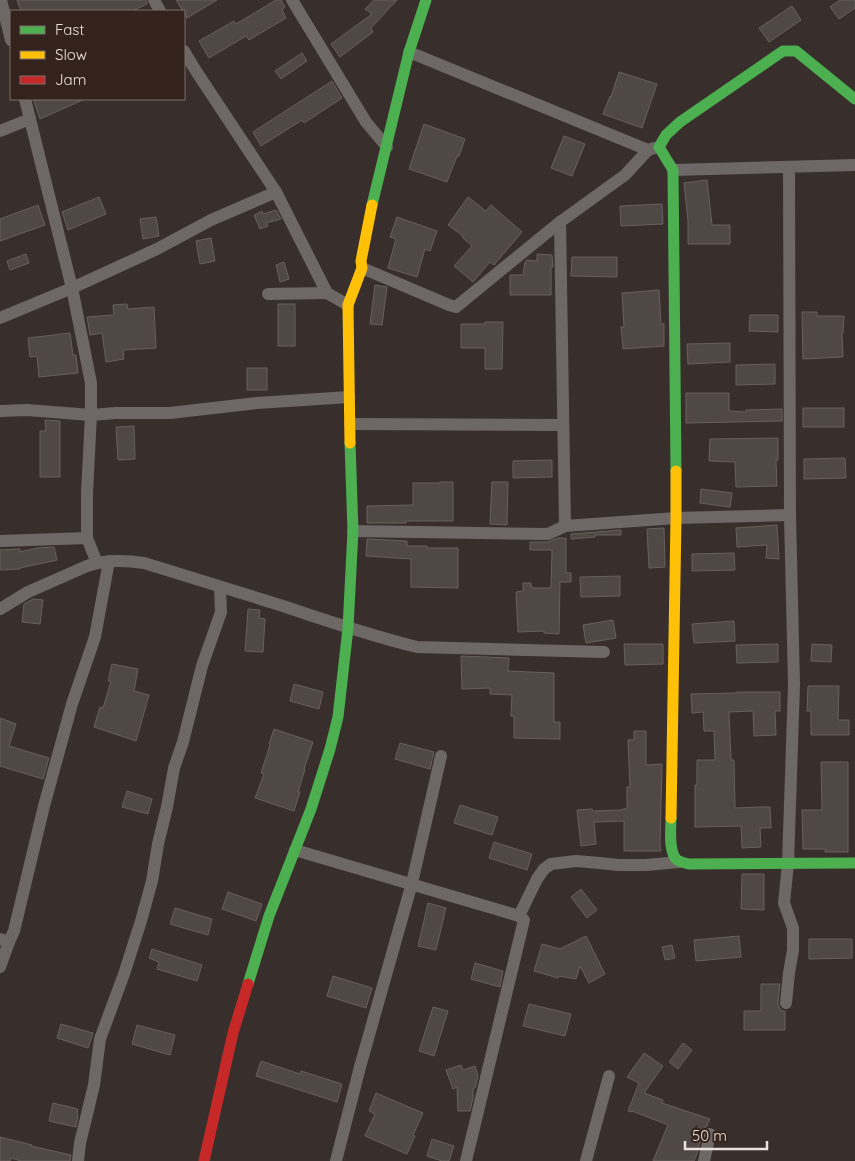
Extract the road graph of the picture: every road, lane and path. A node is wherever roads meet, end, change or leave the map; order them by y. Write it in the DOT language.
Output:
graph roads {
  1 [pos="292,0"];
  2 [pos="426,0"];
  3 [pos="2,8"];
  4 [pos="10,36"];
  5 [pos="409,52"];
  6 [pos="185,53"];
  7 [pos="855,99"];
  8 [pos="26,100"];
  9 [pos="30,119"];
  10 [pos="0,131"];
  11 [pos="387,147"];
  12 [pos="653,148"];
  13 [pos="855,165"];
  14 [pos="789,167"];
  15 [pos="673,170"];
  16 [pos="276,192"];
  17 [pos="560,222"];
  18 [pos="362,268"];
  19 [pos="72,288"];
  20 [pos="327,293"];
  21 [pos="268,294"];
  22 [pos="348,305"];
  23 [pos="0,318"];
  24 [pos="349,397"];
  25 [pos="0,411"];
  26 [pos="91,415"];
  27 [pos="350,424"];
  28 [pos="563,425"];
  29 [pos="790,515"];
  30 [pos="676,518"];
  31 [pos="565,526"];
  32 [pos="353,531"];
  33 [pos="87,538"];
  34 [pos="0,541"];
  35 [pos="103,562"];
  36 [pos="220,586"];
  37 [pos="0,609"];
  38 [pos="348,628"];
  39 [pos="604,652"];
  40 [pos="441,756"];
  41 [pos="295,850"];
  42 [pos="679,862"];
  43 [pos="855,863"];
  44 [pos="788,864"];
  45 [pos="412,884"];
  46 [pos="519,916"];
  47 [pos="4,940"];
  48 [pos="0,967"];
  49 [pos="786,1003"];
  50 [pos="609,1076"];
  51 [pos="710,1134"];
  52 [pos="78,1161"];
  53 [pos="204,1161"];
  54 [pos="336,1161"];
  55 [pos="466,1161"];
  56 [pos="586,1161"];
  57 [pos="704,1161"];
  1 -- 11 [label="street"];
  2 -- 5 [label="street"];
  3 -- 4 [label="street"];
  5 -- 11 [label="street"];
  5 -- 12 [label="street"];
  6 -- 16 [label="street"];
  7 -- 12 [label="street"];
  8 -- 9 [label="street"];
  9 -- 10 [label="street"];
  9 -- 19 [label="street"];
  11 -- 18 [label="street"];
  12 -- 15 [label="street"];
  12 -- 17 [label="street"];
  13 -- 14 [label="street"];
  14 -- 15 [label="street"];
  14 -- 29 [label="street"];
  15 -- 30 [label="street"];
  16 -- 19 [label="street"];
  16 -- 20 [label="street"];
  17 -- 18 [label="street"];
  17 -- 28 [label="street"];
  18 -- 22 [label="street"];
  19 -- 23 [label="street"];
  19 -- 26 [label="street"];
  20 -- 21 [label="street"];
  20 -- 22 [label="street"];
  22 -- 24 [label="street"];
  24 -- 26 [label="street"];
  24 -- 27 [label="street"];
  25 -- 26 [label="street"];
  26 -- 33 [label="street"];
  27 -- 28 [label="street"];
  27 -- 32 [label="street"];
  28 -- 31 [label="street"];
  29 -- 30 [label="street"];
  29 -- 44 [label="street"];
  30 -- 31 [label="street"];
  30 -- 42 [label="street"];
  31 -- 32 [label="street"];
  32 -- 38 [label="street"];
  33 -- 34 [label="street"];
  33 -- 35 [label="street"];
  35 -- 36 [label="street"];
  35 -- 37 [label="street"];
  35 -- 47 [label="street"];
  36 -- 38 [label="street"];
  36 -- 52 [label="street"];
  38 -- 39 [label="street"];
  38 -- 41 [label="street"];
  40 -- 45 [label="street"];
  41 -- 45 [label="street"];
  41 -- 53 [label="street"];
  42 -- 44 [label="street"];
  42 -- 46 [label="street"];
  43 -- 44 [label="street"];
  44 -- 49 [label="street"];
  45 -- 46 [label="street"];
  45 -- 54 [label="street"];
  46 -- 55 [label="street"];
  47 -- 48 [label="street"];
  50 -- 56 [label="street"];
  51 -- 57 [label="street"];
}
